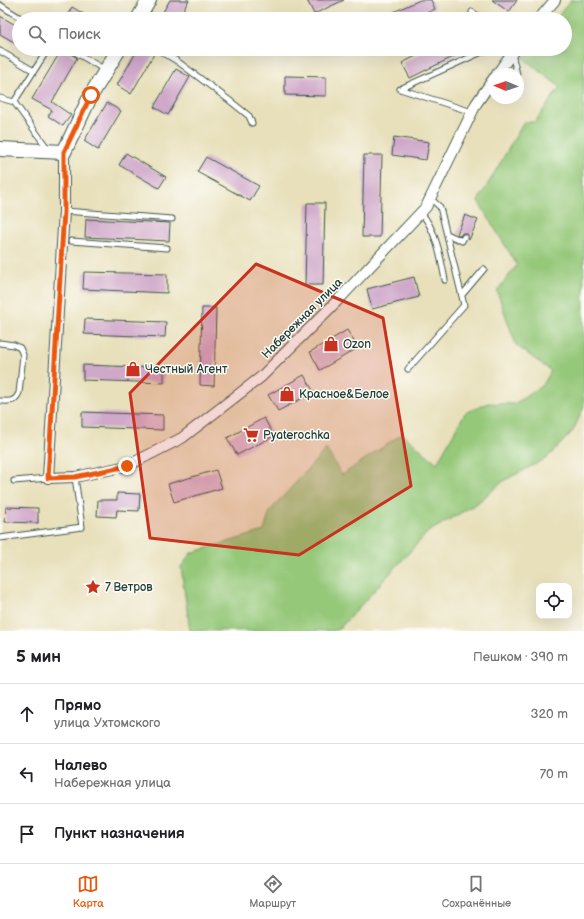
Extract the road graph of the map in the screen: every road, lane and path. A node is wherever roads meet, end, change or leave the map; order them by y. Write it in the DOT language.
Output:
graph roads {
  1 [pos="149,0"];
  2 [pos="555,0"];
  3 [pos="0,5"];
  4 [pos="142,12"];
  5 [pos="545,12"];
  6 [pos="12,13"];
  7 [pos="0,51"];
  8 [pos="44,56"];
  9 [pos="81,56"];
  10 [pos="115,56"];
  11 [pos="169,56"];
  12 [pos="473,56"];
  13 [pos="510,56"];
  14 [pos="515,56"];
  15 [pos="501,68"];
  16 [pos="517,68"];
  17 [pos="34,71"];
  18 [pos="106,71"];
  19 [pos="488,87"];
  20 [pos="0,98"];
  21 [pos="14,102"];
  22 [pos="472,112"];
  23 [pos="252,124"];
  24 [pos="0,149"];
  25 [pos="50,152"];
  26 [pos="64,152"];
  27 [pos="431,199"];
  28 [pos="64,211"];
  29 [pos="421,213"];
  30 [pos="172,219"];
  31 [pos="447,234"];
  32 [pos="464,237"];
  33 [pos="71,241"];
  34 [pos="167,248"];
  35 [pos="484,269"];
  36 [pos="445,280"];
  37 [pos="462,295"];
  38 [pos="0,343"];
  39 [pos="408,369"];
  40 [pos="0,400"];
  41 [pos="75,477"];
  42 [pos="48,478"];
  43 [pos="14,481"];
  44 [pos="0,538"];
  1 -- 4 [label="street"];
  2 -- 5 [label="street"];
  3 -- 6 [label="lane"];
  7 -- 17 [label="lane"];
  8 -- 17 [label="lane"];
  9 -- 18 [label="lane"];
  10 -- 18 [label="street"];
  11 -- 23 [label="lane"];
  12 -- 22 [label="lane"];
  13 -- 15 [label="street"];
  14 -- 16 [label="lane"];
  17 -- 21 [label="lane"];
  18 -- 26 [label="street"];
  19 -- 22 [label="street, Набережная улица"];
  20 -- 21 [label="lane"];
  21 -- 25 [label="lane"];
  22 -- 27 [label="street, Набережная улица"];
  24 -- 25 [label="street"];
  25 -- 26 [label="street"];
  26 -- 28 [label="street"];
  27 -- 29 [label="street, Набережная улица"];
  27 -- 31 [label="lane"];
  28 -- 30 [label="lane"];
  28 -- 42 [label="street"];
  29 -- 36 [label="lane"];
  29 -- 41 [label="street, Набережная улица"];
  31 -- 32 [label="lane"];
  31 -- 37 [label="lane"];
  33 -- 34 [label="lane"];
  35 -- 37 [label="lane"];
  37 -- 39 [label="lane"];
  38 -- 40 [label="lane"];
  41 -- 42 [label="street, Набережная улица"];
  41 -- 44 [label="lane"];
  42 -- 43 [label="lane"];
}
